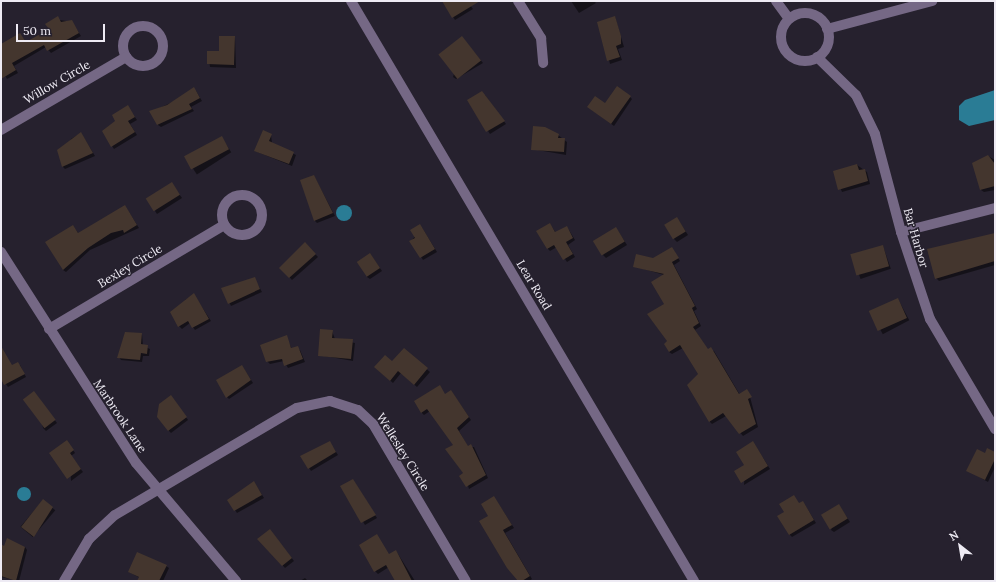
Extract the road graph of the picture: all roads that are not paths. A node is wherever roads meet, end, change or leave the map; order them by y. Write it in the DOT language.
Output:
graph roads {
  1 [pos="351,1"];
  2 [pos="518,1"];
  3 [pos="776,1"];
  4 [pos="932,1"];
  5 [pos="789,18"];
  6 [pos="827,29"];
  7 [pos="126,57"];
  8 [pos="818,57"];
  9 [pos="543,63"];
  10 [pos="1,130"];
  11 [pos="995,208"];
  12 [pos="224,225"];
  13 [pos="901,232"];
  14 [pos="1,252"];
  15 [pos="49,329"];
  16 [pos="995,429"];
  17 [pos="157,490"];
  18 [pos="64,581"];
  19 [pos="236,581"];
  20 [pos="466,581"];
  21 [pos="694,581"];
  1 -- 21 [label="street, Lear Road"];
  2 -- 9 [label="street"];
  3 -- 5 [label="street"];
  4 -- 6 [label="street"];
  5 -- 6 [label="street"];
  5 -- 8 [label="street"];
  6 -- 8 [label="street"];
  7 -- 10 [label="street, Willow Circle"];
  8 -- 13 [label="street, Bar Harbor"];
  11 -- 13 [label="street"];
  12 -- 12 [label="street"];
  12 -- 15 [label="street, Bexley Circle"];
  13 -- 16 [label="street, Bar Harbor"];
  14 -- 15 [label="street, Marbrook Lane"];
  15 -- 17 [label="street, Marbrook Lane"];
  17 -- 18 [label="street, Wellesley Circle"];
  17 -- 19 [label="street, Marbrook Lane"];
  17 -- 20 [label="street, Wellesley Circle"];
}
